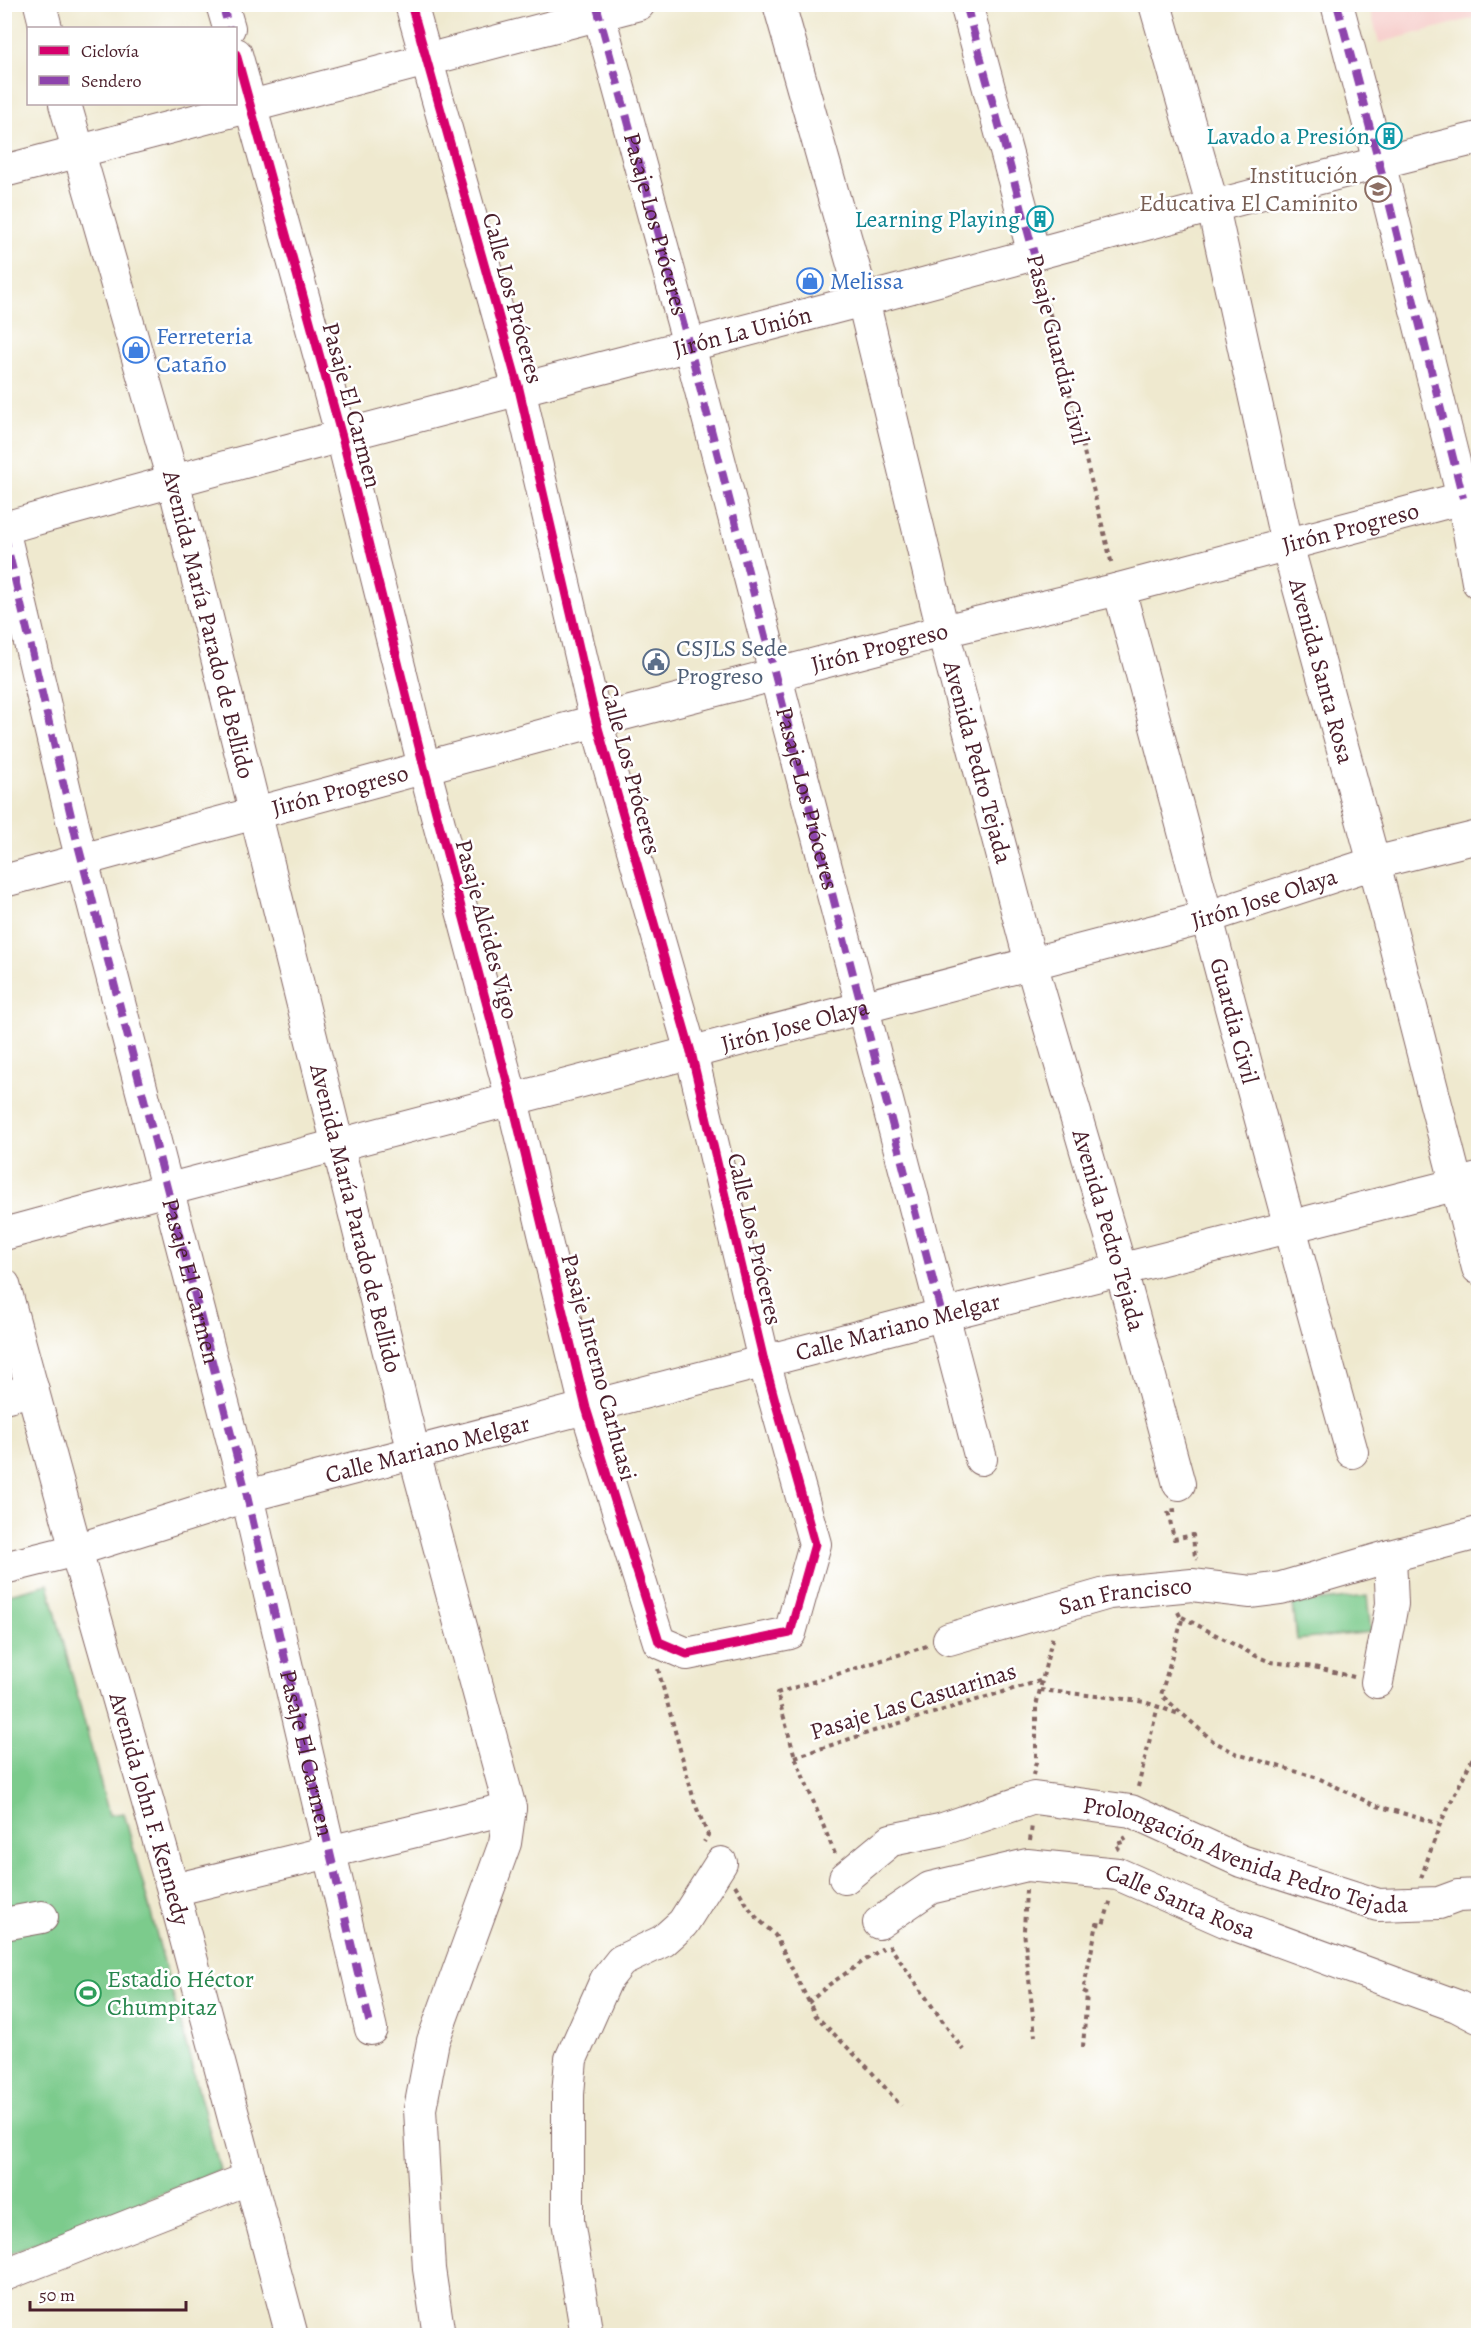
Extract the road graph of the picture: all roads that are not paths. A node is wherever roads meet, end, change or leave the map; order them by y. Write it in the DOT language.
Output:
graph roads {
  1 [pos="40,4"];
  2 [pos="222,4"];
  3 [pos="411,4"];
  4 [pos="639,4"];
  5 [pos="779,4"];
  6 [pos="966,4"];
  7 [pos="1155,4"];
  8 [pos="1337,4"];
  9 [pos="597,10"];
  10 [pos="46,27"];
  11 [pos="229,27"];
  12 [pos="237,58"];
  13 [pos="427,61"];
  14 [pos="65,105"];
  15 [pos="250,107"];
  16 [pos="1479,138"];
  17 [pos="77,152"];
  18 [pos="1379,162"];
  19 [pos="4,171"];
  20 [pos="1214,207"];
  21 [pos="1034,254"];
  22 [pos="863,300"];
  23 [pos="689,345"];
  24 [pos="519,389"];
  25 [pos="342,436"];
  26 [pos="173,480"];
  27 [pos="1471,496"];
  28 [pos="4,528"];
  29 [pos="4,533"];
  30 [pos="1287,544"];
  31 [pos="1479,582"];
  32 [pos="1119,590"];
  33 [pos="943,631"];
  34 [pos="775,675"];
  35 [pos="596,721"];
  36 [pos="424,767"];
  37 [pos="255,813"];
  38 [pos="1479,837"];
  39 [pos="82,860"];
  40 [pos="1374,863"];
  41 [pos="4,881"];
  42 [pos="1208,917"];
  43 [pos="1031,963"];
  44 [pos="862,1007"];
  45 [pos="691,1052"];
  46 [pos="512,1100"];
  47 [pos="337,1146"];
  48 [pos="1468,1182"];
  49 [pos="166,1190"];
  50 [pos="1288,1228"];
  51 [pos="4,1234"];
  52 [pos="1479,1268"];
  53 [pos="1121,1270"];
  54 [pos="4,1285"];
  55 [pos="942,1315"];
  56 [pos="764,1361"];
  57 [pos="19,1394"];
  58 [pos="586,1408"];
  59 [pos="1352,1452"];
  60 [pos="414,1453"];
  61 [pos="981,1459"];
  62 [pos="247,1496"];
  63 [pos="1179,1497"];
  64 [pos="1479,1533"];
  65 [pos="76,1550"];
  66 [pos="1390,1556"];
  67 [pos="4,1569"];
  68 [pos="948,1639"];
  69 [pos="659,1642"];
  70 [pos="1377,1682"];
  71 [pos="510,1808"];
  72 [pos="330,1852"];
  73 [pos="721,1863"];
  74 [pos="845,1878"];
  75 [pos="173,1890"];
  76 [pos="1468,1896"];
  77 [pos="42,1917"];
  78 [pos="879,1923"];
  79 [pos="4,1924"];
  80 [pos="1479,2017"];
  81 [pos="371,2029"];
  82 [pos="250,2178"];
  83 [pos="4,2275"];
  84 [pos="292,2336"];
  85 [pos="439,2336"];
  86 [pos="587,2336"];
  1 -- 10 [label="street"];
  2 -- 11 [label="street"];
  3 -- 13 [label="street, Calle Los Próceres"];
  4 -- 9 [label="street"];
  5 -- 22 [label="street, Avenida Pedro Tejada"];
  6 -- 21 [label="street, Pasaje Guardia Civil"];
  7 -- 20 [label="street, Avenida Santa Rosa"];
  8 -- 18 [label="street"];
  9 -- 13 [label="street"];
  9 -- 23 [label="street, Pasaje Los Próceres"];
  12 -- 15 [label="street, Pasaje El Carmen"];
  13 -- 15 [label="street"];
  13 -- 24 [label="street, Calle Los Próceres"];
  14 -- 17 [label="street, Avenida María Parado de Bellido"];
  15 -- 17 [label="street"];
  15 -- 25 [label="street, Pasaje El Carmen"];
  16 -- 18 [label="street, Jirón La Unión"];
  17 -- 19 [label="street"];
  17 -- 26 [label="street, Avenida María Parado de Bellido"];
  18 -- 20 [label="street, Jirón La Unión"];
  18 -- 27 [label="street"];
  20 -- 21 [label="street, Jirón La Unión"];
  20 -- 30 [label="street, Avenida Santa Rosa"];
  21 -- 22 [label="street, Jirón La Unión"];
  22 -- 23 [label="street, Jirón La Unión"];
  22 -- 33 [label="street, Avenida Pedro Tejada"];
  23 -- 24 [label="street, Jirón La Unión"];
  23 -- 34 [label="street, Pasaje Los Próceres"];
  24 -- 25 [label="street, Jirón La Unión"];
  24 -- 35 [label="street, Calle Los Próceres"];
  25 -- 26 [label="street, Jirón La Unión"];
  25 -- 36 [label="street, Pasaje El Carmen"];
  26 -- 28 [label="street, Jirón La Unión"];
  26 -- 37 [label="street, Avenida María Parado de Bellido"];
  27 -- 30 [label="street, Jirón Progreso"];
  27 -- 31 [label="street"];
  29 -- 39 [label="street, Pasaje El Carmen"];
  30 -- 32 [label="street, Jirón Progreso"];
  30 -- 40 [label="street, Avenida Santa Rosa"];
  32 -- 33 [label="street, Jirón Progreso"];
  32 -- 42 [label="street, Guardia Civil"];
  33 -- 34 [label="street, Jirón Progreso"];
  33 -- 43 [label="street, Avenida Pedro Tejada"];
  34 -- 35 [label="street, Jirón Progreso"];
  34 -- 44 [label="street, Pasaje Los Próceres"];
  35 -- 36 [label="street, Jirón Progreso"];
  35 -- 45 [label="street, Calle Los Próceres"];
  36 -- 37 [label="street, Jirón Progreso"];
  36 -- 46 [label="street, Pasaje Alcides Vigo"];
  37 -- 39 [label="street, Jirón Progreso"];
  37 -- 47 [label="street, Avenida María Parado de Bellido"];
  38 -- 40 [label="street, Jirón Jose Olaya"];
  39 -- 41 [label="street, Jirón Progreso"];
  39 -- 49 [label="street, Pasaje El Carmen"];
  40 -- 42 [label="street, Jirón Jose Olaya"];
  40 -- 48 [label="street, Avenida Santa Rosa"];
  42 -- 43 [label="street, Jirón Jose Olaya"];
  42 -- 50 [label="street, Guardia Civil"];
  43 -- 44 [label="street, Jirón Jose Olaya"];
  43 -- 53 [label="street, Avenida Pedro Tejada"];
  44 -- 45 [label="street, Jirón Jose Olaya"];
  44 -- 55 [label="street, Pasaje Los Próceres"];
  45 -- 46 [label="street, Jirón Jose Olaya"];
  45 -- 56 [label="street, Calle Los Próceres"];
  46 -- 47 [label="street, Jirón Jose Olaya"];
  46 -- 58 [label="street, Pasaje Interno Carhuasi"];
  47 -- 49 [label="street, Jirón Jose Olaya"];
  47 -- 60 [label="street, Avenida María Parado de Bellido"];
  48 -- 50 [label="street, Calle Mariano Melgar"];
  48 -- 52 [label="street, Avenida Santa Rosa"];
  49 -- 51 [label="street, Jirón Jose Olaya"];
  49 -- 62 [label="street, Pasaje El Carmen"];
  50 -- 53 [label="street, Calle Mariano Melgar"];
  50 -- 59 [label="street, Guardia Civil"];
  53 -- 55 [label="street, Calle Mariano Melgar"];
  53 -- 63 [label="street, Avenida Pedro Tejada"];
  54 -- 57 [label="street, Avenida John F. Kennedy"];
  55 -- 56 [label="street, Calle Mariano Melgar"];
  55 -- 61 [label="street, Pasaje Los Próceres"];
  56 -- 58 [label="street, Calle Mariano Melgar"];
  56 -- 69 [label="street, Calle Los Próceres"];
  57 -- 65 [label="street, Avenida John F. Kennedy"];
  58 -- 60 [label="street, Calle Mariano Melgar"];
  58 -- 69 [label="street, Pasaje Interno Carhuasi"];
  60 -- 62 [label="street, Calle Mariano Melgar"];
  60 -- 71 [label="street, Avenida María Parado de Bellido"];
  62 -- 65 [label="street, Calle Mariano Melgar"];
  62 -- 72 [label="street, Pasaje El Carmen"];
  64 -- 66 [label="street, San Francisco"];
  65 -- 67 [label="street, Calle Mariano Melgar"];
  65 -- 75 [label="street, Avenida John F. Kennedy"];
  66 -- 68 [label="street, San Francisco"];
  66 -- 70 [label="street"];
  71 -- 72 [label="street"];
  71 -- 85 [label="street, Avenida María Parado de Bellido"];
  72 -- 75 [label="street"];
  72 -- 81 [label="street, Pasaje El Carmen"];
  73 -- 86 [label="street"];
  74 -- 76 [label="street, Prolongación Avenida Pedro Tejada"];
  75 -- 82 [label="street, Avenida John F. Kennedy"];
  77 -- 79 [label="street"];
  78 -- 80 [label="street, Calle Santa Rosa"];
  82 -- 83 [label="street"];
  82 -- 84 [label="street, Avenida John F. Kennedy"];
}
